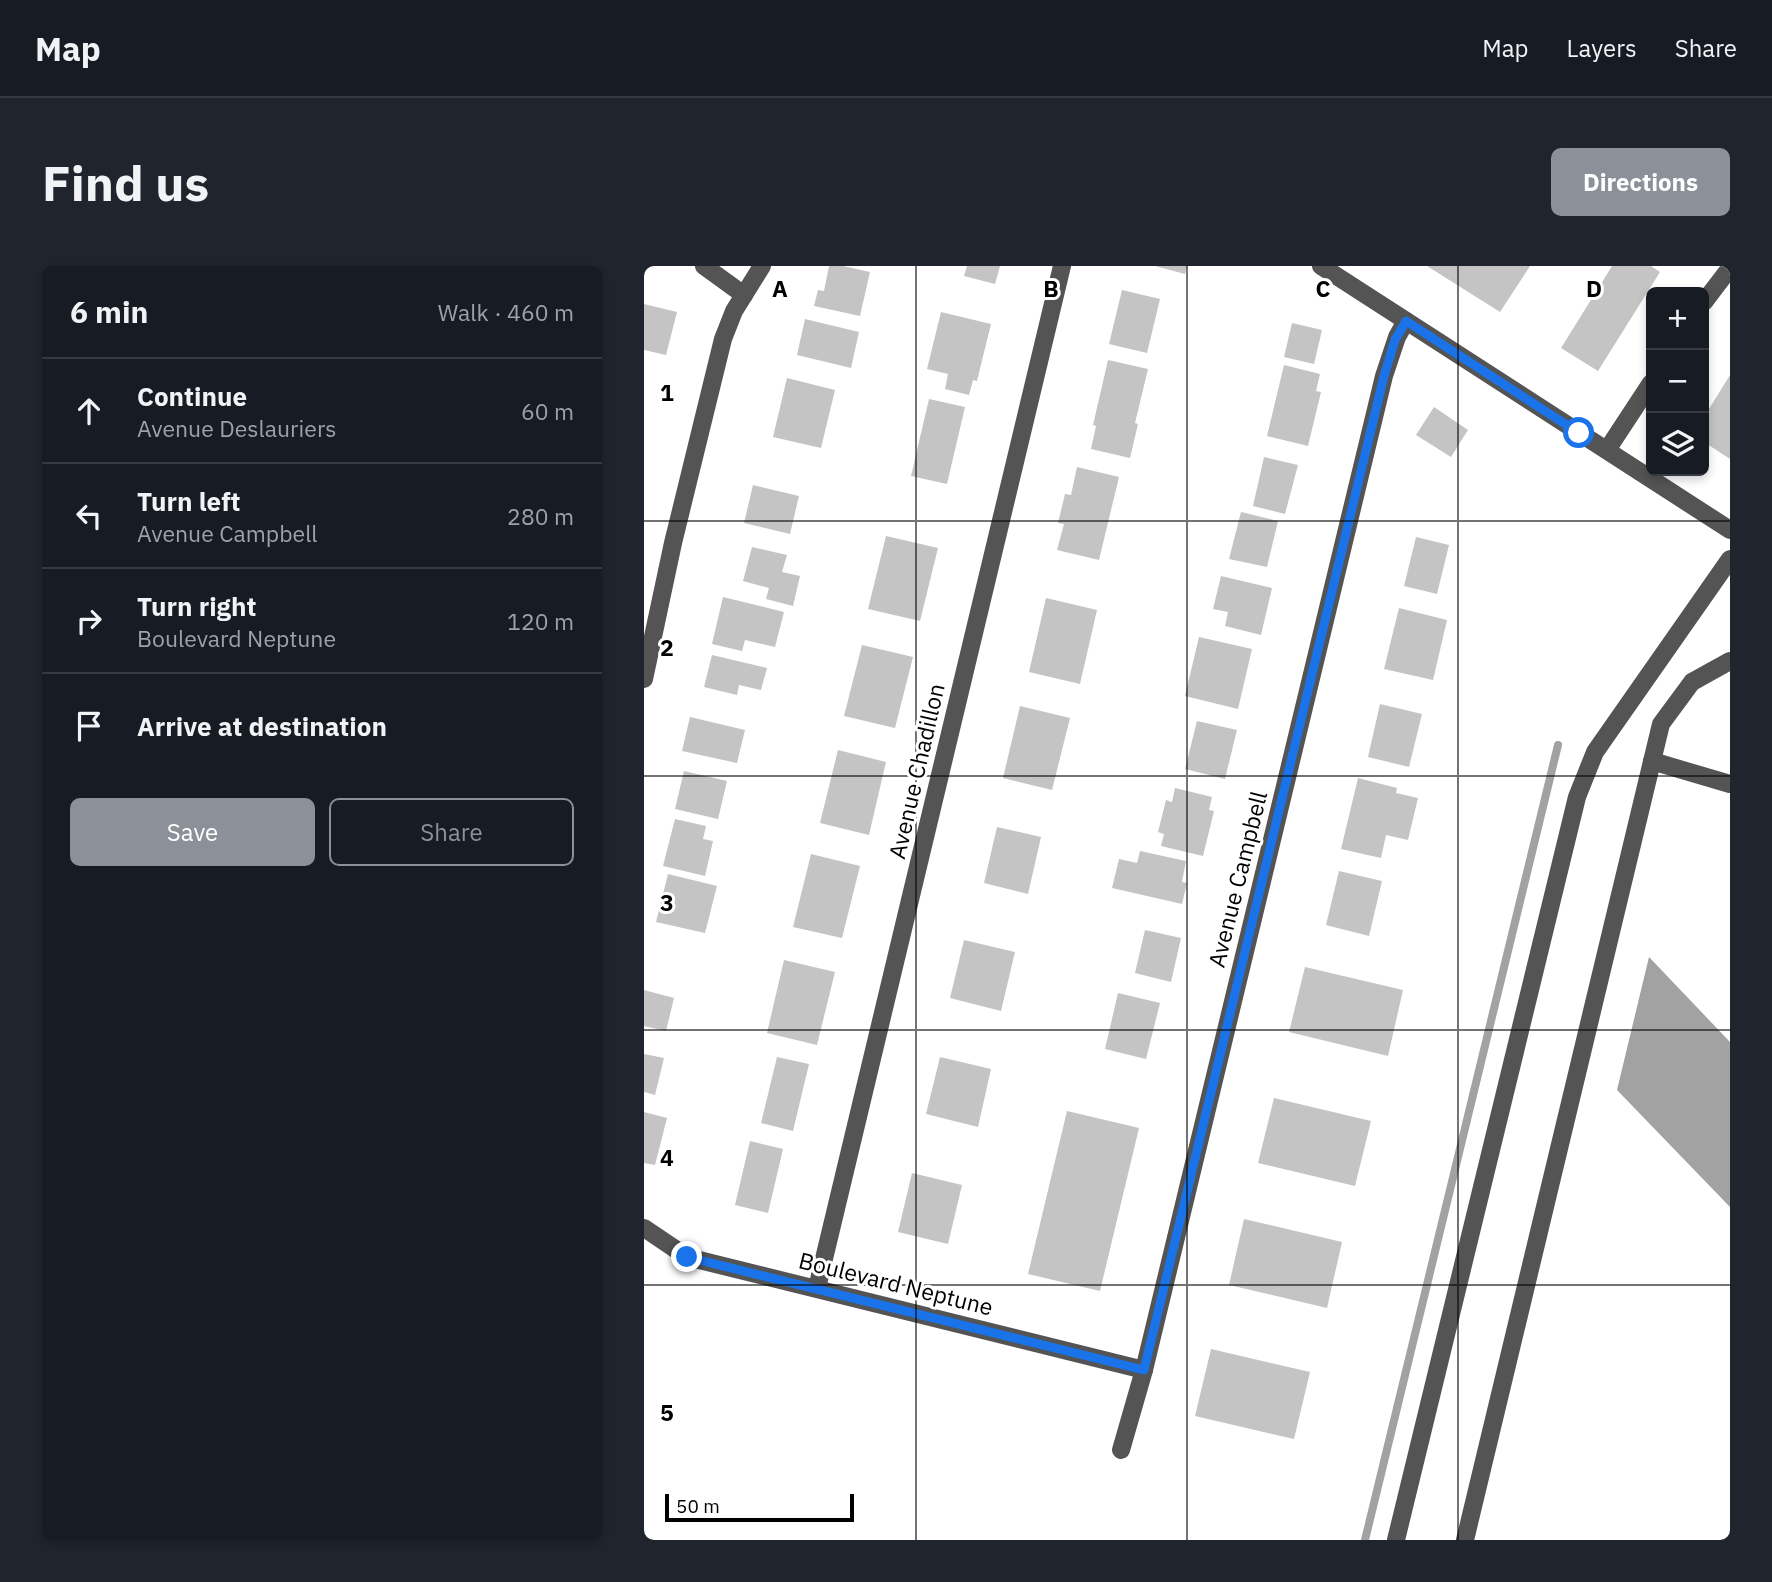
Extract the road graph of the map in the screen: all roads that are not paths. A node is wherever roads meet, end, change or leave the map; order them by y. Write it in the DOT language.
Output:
graph roads {
  1 [pos="704,266"];
  2 [pos="762,266"];
  3 [pos="1062,266"];
  4 [pos="1321,266"];
  5 [pos="1730,268"];
  6 [pos="744,295"];
  7 [pos="1709,295"];
  8 [pos="1406,321"];
  9 [pos="1646,391"];
  10 [pos="1607,450"];
  11 [pos="1730,530"];
  12 [pos="1730,559"];
  13 [pos="1730,661"];
  14 [pos="644,679"];
  15 [pos="1652,761"];
  16 [pos="1730,784"];
  17 [pos="644,1228"];
  18 [pos="817,1288"];
  19 [pos="1144,1370"];
  20 [pos="1121,1450"];
  21 [pos="1396,1540"];
  22 [pos="1465,1540"];
  1 -- 6 [label="street"];
  2 -- 6 [label="street"];
  3 -- 18 [label="street, Avenue Chadillon"];
  4 -- 8 [label="street"];
  5 -- 7 [label="street"];
  6 -- 14 [label="street"];
  8 -- 10 [label="street"];
  8 -- 19 [label="street, Avenue Campbell"];
  9 -- 10 [label="street"];
  10 -- 11 [label="street"];
  12 -- 21 [label="street"];
  13 -- 15 [label="street"];
  15 -- 16 [label="street"];
  15 -- 22 [label="street"];
  17 -- 18 [label="street, Boulevard Neptune"];
  18 -- 19 [label="street, Boulevard Neptune"];
  19 -- 20 [label="street, Avenue Campbell"];
}
